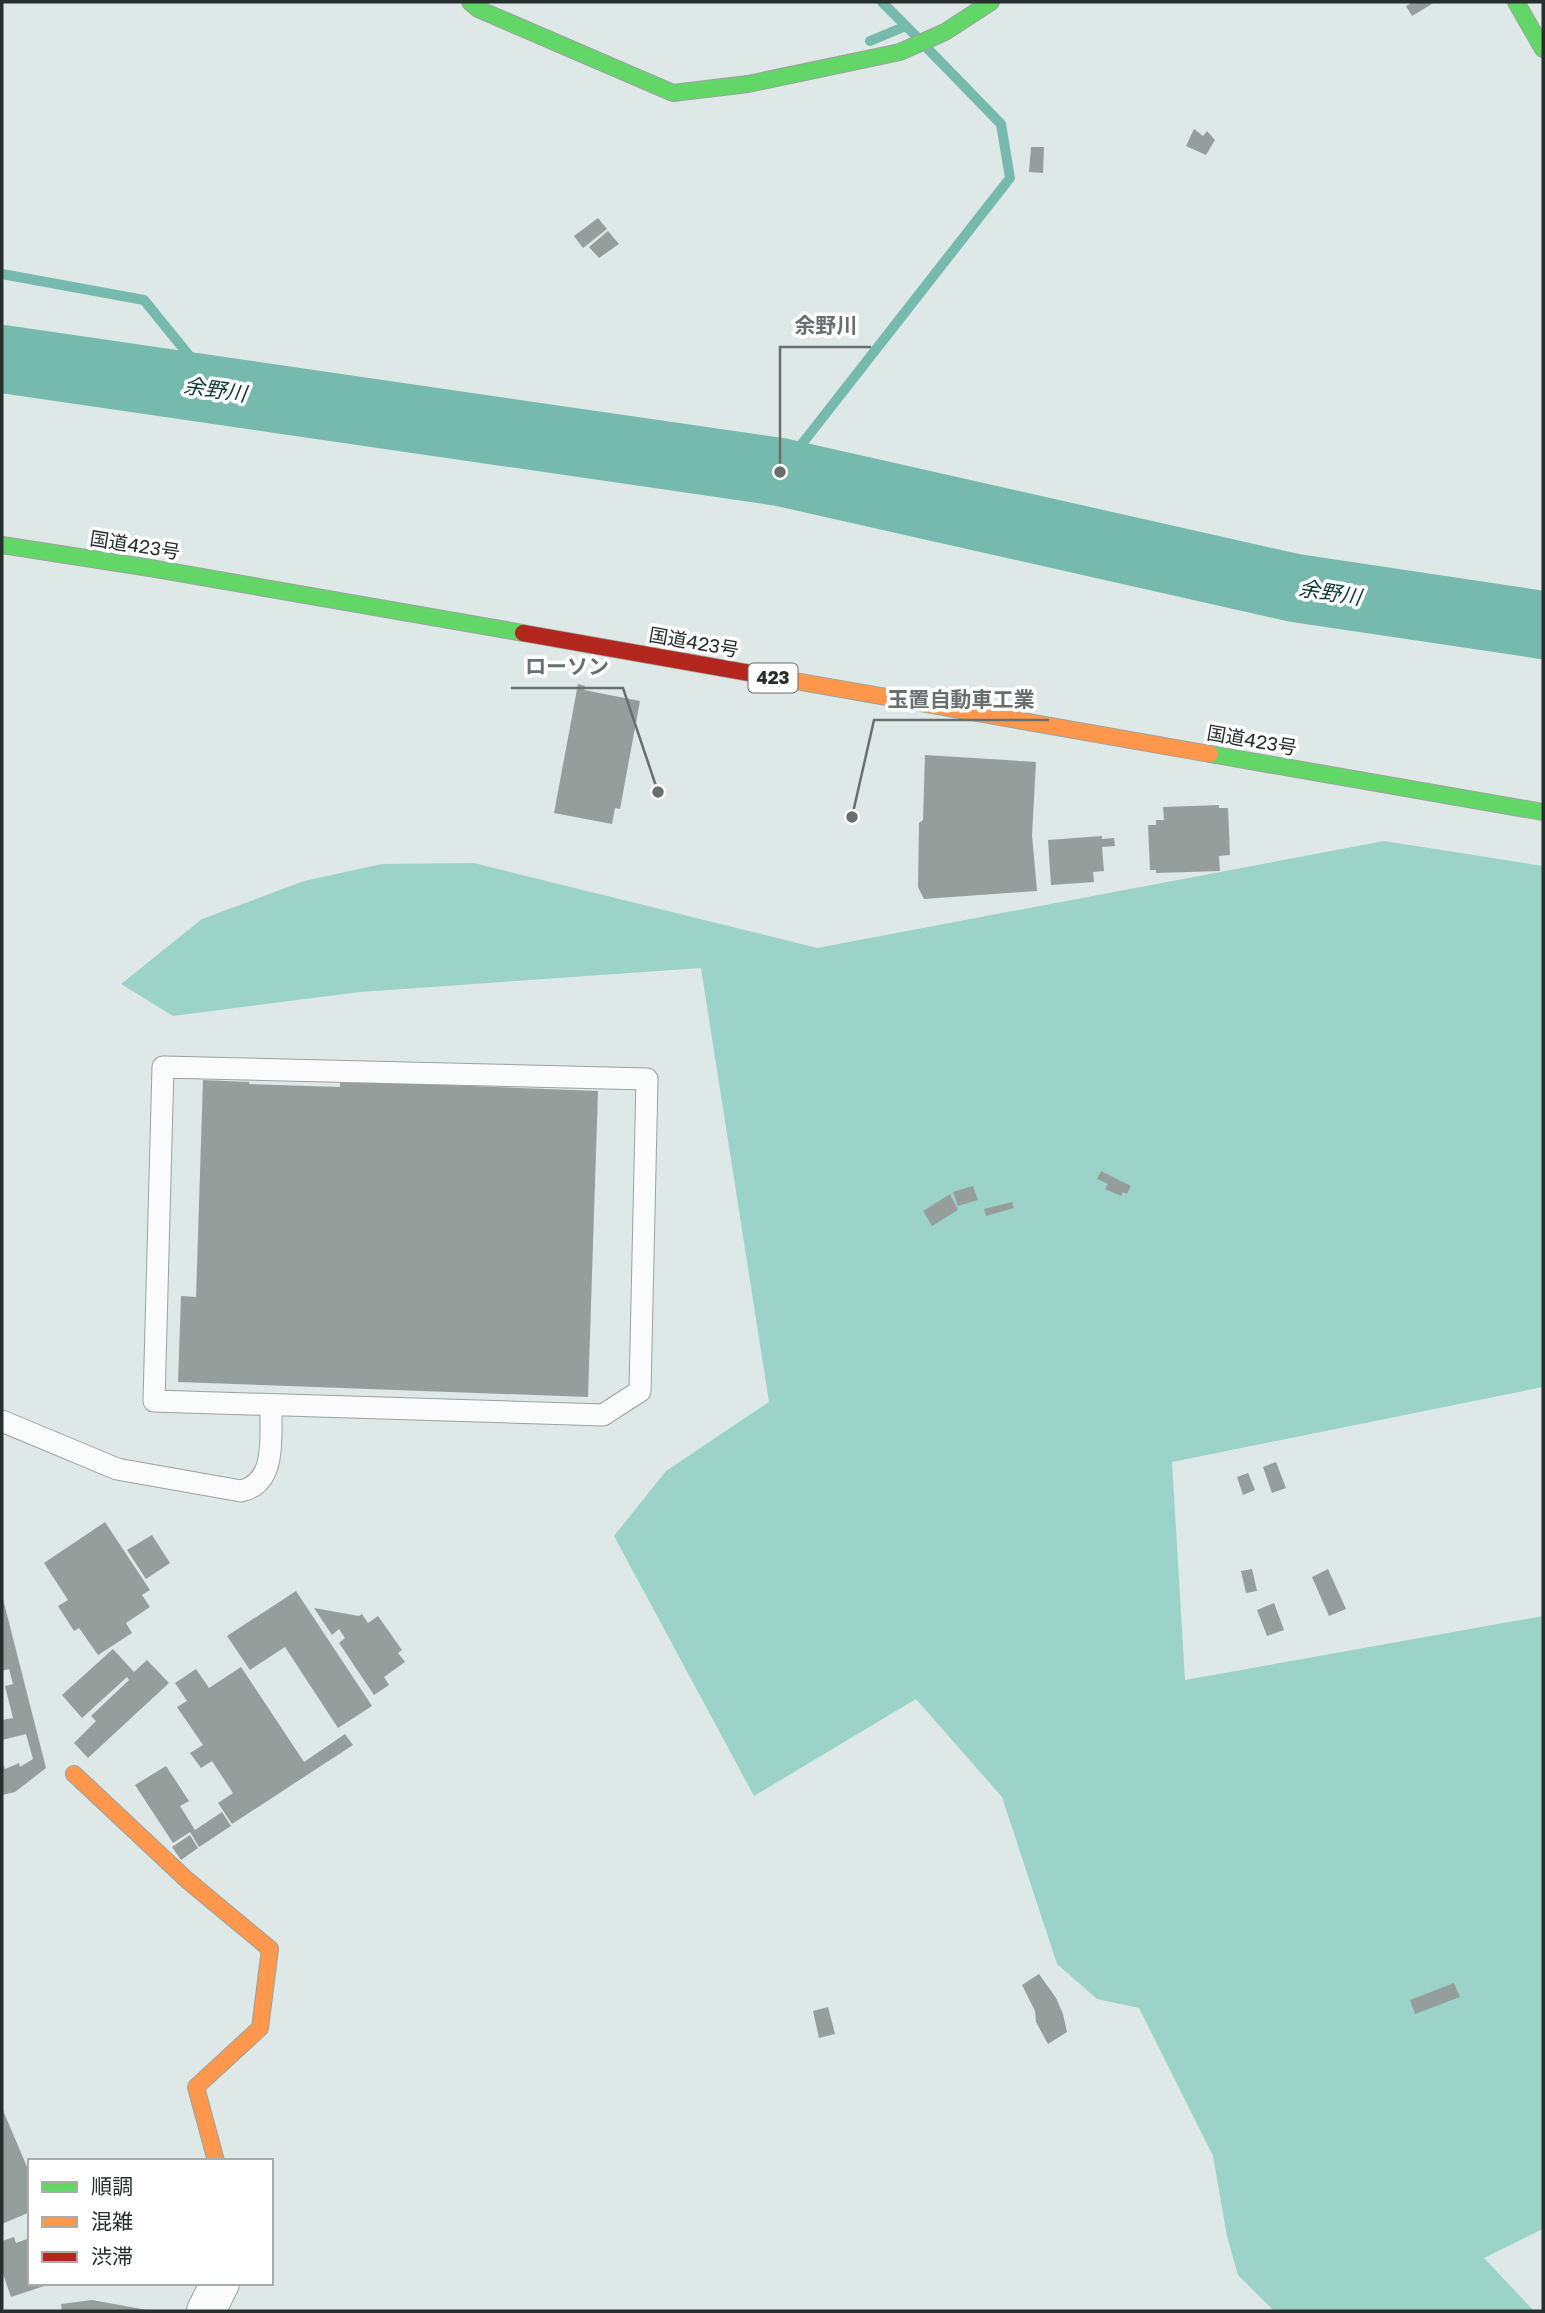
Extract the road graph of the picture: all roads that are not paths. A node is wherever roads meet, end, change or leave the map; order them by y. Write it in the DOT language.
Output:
graph roads {
  1 [pos="470,2"];
  2 [pos="991,2"];
  3 [pos="1516,2"];
  4 [pos="1543,49"];
  5 [pos="2,545"];
  6 [pos="1543,813"];
  7 [pos="271,1406"];
  8 [pos="2,1420"];
  9 [pos="74,1774"];
  10 [pos="215,2159"];
  11 [pos="219,2285"];
  12 [pos="206,2311"];
  1 -- 2 [label="main road"];
  3 -- 4 [label="main road"];
  5 -- 6 [label="main road, 国道423号 / 423"];
  7 -- 7 [label="lane"];
  7 -- 8 [label="lane"];
  9 -- 10 [label="main road"];
  11 -- 12 [label="street"];
}
